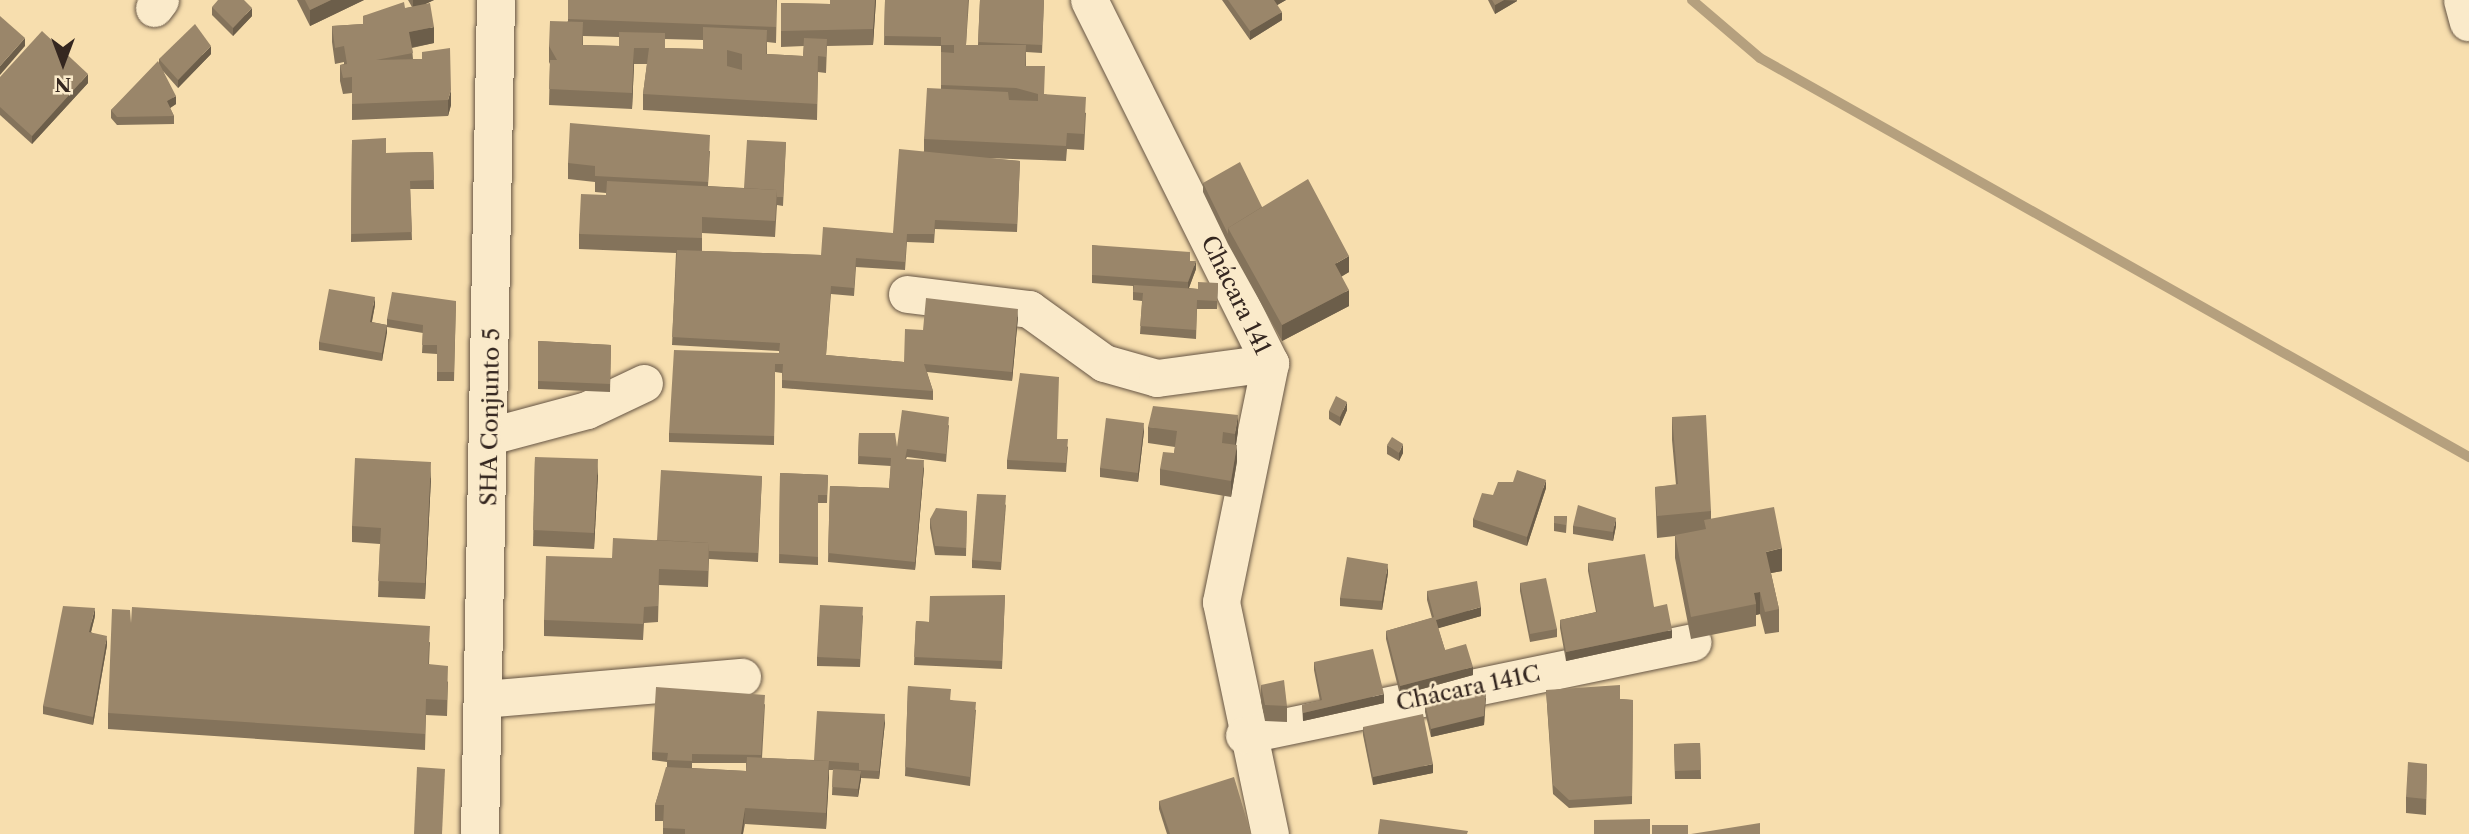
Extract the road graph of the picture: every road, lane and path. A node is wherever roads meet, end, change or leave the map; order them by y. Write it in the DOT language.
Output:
graph roads {
  1 [pos="496,0"];
  2 [pos="1089,0"];
  3 [pos="907,294"];
  4 [pos="1270,363"];
  5 [pos="645,383"];
  6 [pos="490,436"];
  7 [pos="1692,642"];
  8 [pos="741,677"];
  9 [pos="483,699"];
  10 [pos="1244,735"];
  11 [pos="480,834"];
  12 [pos="1270,834"];
  1 -- 6 [label="street, SHA Conjunto 5"];
  2 -- 4 [label="street, Chácara 141"];
  3 -- 4 [label="street"];
  4 -- 10 [label="street, Chácara 141"];
  5 -- 6 [label="street"];
  6 -- 9 [label="street, SHA Conjunto 5"];
  7 -- 10 [label="street, Chácara 141C"];
  8 -- 9 [label="street"];
  9 -- 11 [label="street, SHA Conjunto 5"];
  10 -- 12 [label="street, Chácara 141"];
}
